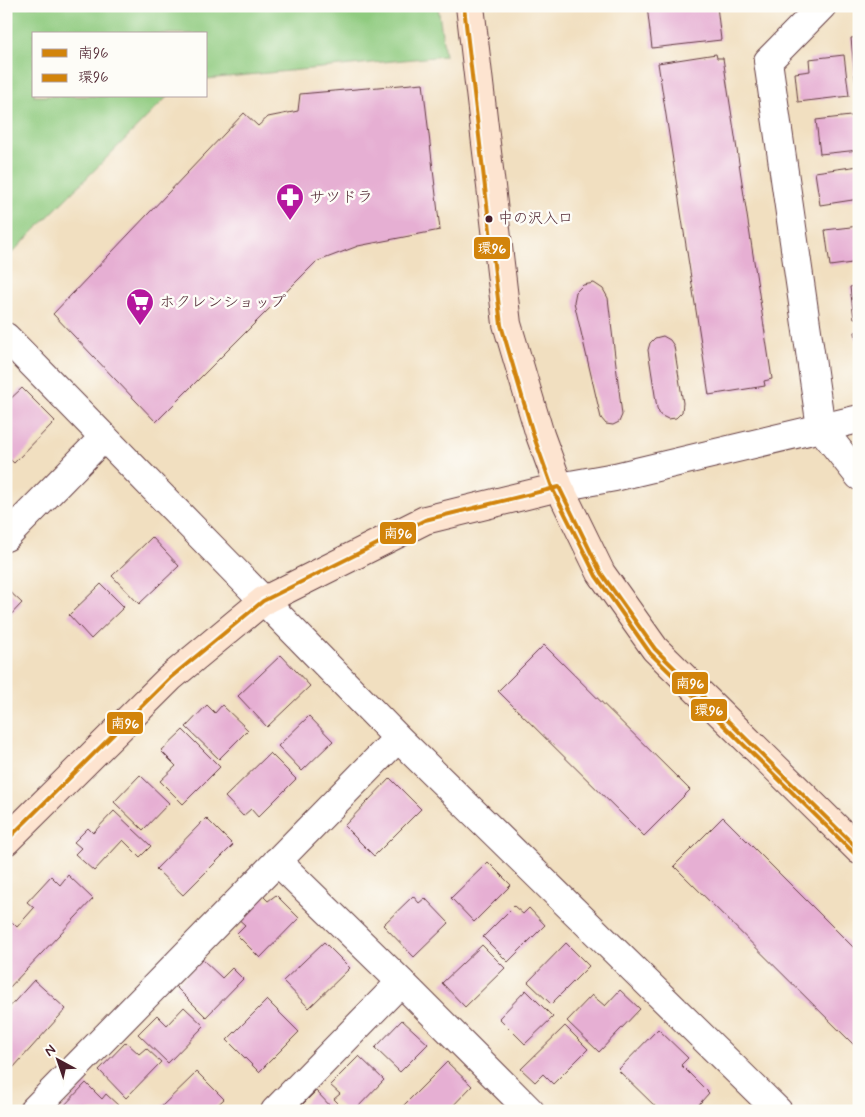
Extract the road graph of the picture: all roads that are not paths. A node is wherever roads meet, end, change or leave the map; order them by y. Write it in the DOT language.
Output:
graph roads {
  1 [pos="470,6"];
  2 [pos="822,6"];
  3 [pos="6,337"];
  4 [pos="859,419"];
  5 [pos="821,428"];
  6 [pos="104,437"];
  7 [pos="859,476"];
  8 [pos="559,487"];
  9 [pos="6,537"];
  10 [pos="263,601"];
  11 [pos="398,738"];
  12 [pos="6,841"];
  13 [pos="859,850"];
  14 [pos="277,861"];
  15 [pos="402,982"];
  16 [pos="769,1108"];
  17 [pos="524,1109"];
  18 [pos="33,1111"];
  19 [pos="275,1111"];
  1 -- 8 [label="street"];
  2 -- 5 [label="street"];
  3 -- 6 [label="street"];
  4 -- 5 [label="street"];
  5 -- 7 [label="street"];
  5 -- 8 [label="street"];
  6 -- 9 [label="street"];
  6 -- 10 [label="street"];
  8 -- 10 [label="street"];
  8 -- 13 [label="street"];
  10 -- 11 [label="street"];
  10 -- 12 [label="street"];
  11 -- 14 [label="street"];
  11 -- 16 [label="street"];
  14 -- 15 [label="street"];
  14 -- 18 [label="street"];
  15 -- 17 [label="street"];
  15 -- 19 [label="street"];
}
